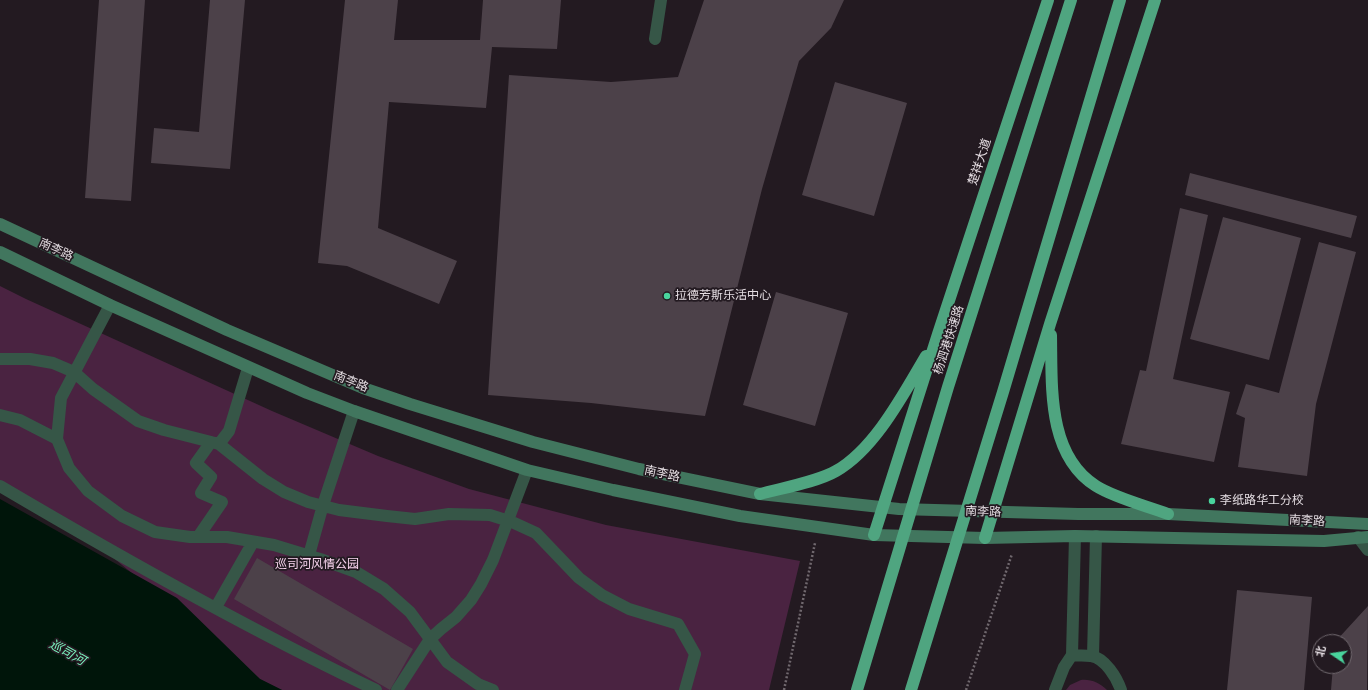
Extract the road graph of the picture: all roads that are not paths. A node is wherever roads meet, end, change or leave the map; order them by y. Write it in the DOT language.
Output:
graph roads {
  1 [pos="661,0"];
  2 [pos="1048,0"];
  3 [pos="1071,0"];
  4 [pos="1120,0"];
  5 [pos="1155,0"];
  6 [pos="655,39"];
  7 [pos="0,224"];
  8 [pos="0,252"];
  9 [pos="110,306"];
  10 [pos="1050,324"];
  11 [pos="938,334"];
  12 [pos="0,359"];
  13 [pos="248,368"];
  14 [pos="74,372"];
  15 [pos="354,411"];
  16 [pos="0,415"];
  17 [pos="57,438"];
  18 [pos="215,443"];
  19 [pos="527,470"];
  20 [pos="0,486"];
  21 [pos="760,494"];
  22 [pos="323,506"];
  23 [pos="882,508"];
  24 [pos="993,512"];
  25 [pos="1168,514"];
  26 [pos="507,521"];
  27 [pos="1368,524"];
  28 [pos="874,535"];
  29 [pos="1075,536"];
  30 [pos="1096,536"];
  31 [pos="198,537"];
  32 [pos="1363,537"];
  33 [pos="985,538"];
  34 [pos="253,542"];
  35 [pos="1368,550"];
  36 [pos="309,555"];
  37 [pos="216,607"];
  38 [pos="430,639"];
  39 [pos="1072,655"];
  40 [pos="1093,656"];
  41 [pos="376,690"];
  42 [pos="397,690"];
  43 [pos="493,690"];
  44 [pos="685,690"];
  45 [pos="857,690"];
  46 [pos="911,690"];
  47 [pos="1055,690"];
  48 [pos="1121,690"];
  1 -- 6 [label="street"];
  2 -- 11 [label="highway, 楚祥大道"];
  3 -- 45 [label="highway, 杨泗港快速路, bridge"];
  4 -- 46 [label="highway, bridge"];
  5 -- 10 [label="highway"];
  7 -- 21 [label="main road, 南李路"];
  8 -- 9 [label="main road, 南李路"];
  9 -- 13 [label="main road, 南李路"];
  9 -- 14 [label="street"];
  10 -- 24 [label="highway"];
  10 -- 25 [label="highway"];
  11 -- 21 [label="highway"];
  11 -- 23 [label="highway"];
  12 -- 14 [label="street"];
  13 -- 15 [label="main road, 南李路"];
  13 -- 18 [label="street"];
  14 -- 17 [label="street"];
  14 -- 18 [label="street"];
  15 -- 19 [label="main road, 南李路"];
  15 -- 22 [label="street"];
  16 -- 17 [label="street"];
  17 -- 31 [label="street"];
  18 -- 22 [label="street"];
  18 -- 31 [label="street"];
  19 -- 26 [label="street"];
  19 -- 28 [label="main road, 南李路"];
  20 -- 37 [label="street"];
  21 -- 23 [label="main road, 南李路"];
  22 -- 26 [label="street"];
  22 -- 36 [label="street"];
  23 -- 24 [label="main road, 南李路"];
  23 -- 28 [label="highway"];
  24 -- 25 [label="main road, 南李路"];
  24 -- 33 [label="highway"];
  25 -- 27 [label="main road, 南李路"];
  26 -- 38 [label="street"];
  26 -- 44 [label="street"];
  28 -- 33 [label="main road, 南李路"];
  29 -- 30 [label="main road, 南李路"];
  29 -- 33 [label="main road, 南李路"];
  29 -- 39 [label="street"];
  30 -- 32 [label="main road, 南李路"];
  30 -- 40 [label="street"];
  31 -- 34 [label="street"];
  32 -- 35 [label="street"];
  34 -- 36 [label="street"];
  34 -- 37 [label="street"];
  36 -- 38 [label="street"];
  37 -- 41 [label="street"];
  38 -- 42 [label="street"];
  38 -- 43 [label="street"];
  39 -- 40 [label="street"];
  39 -- 47 [label="street"];
  40 -- 48 [label="street"];
}
